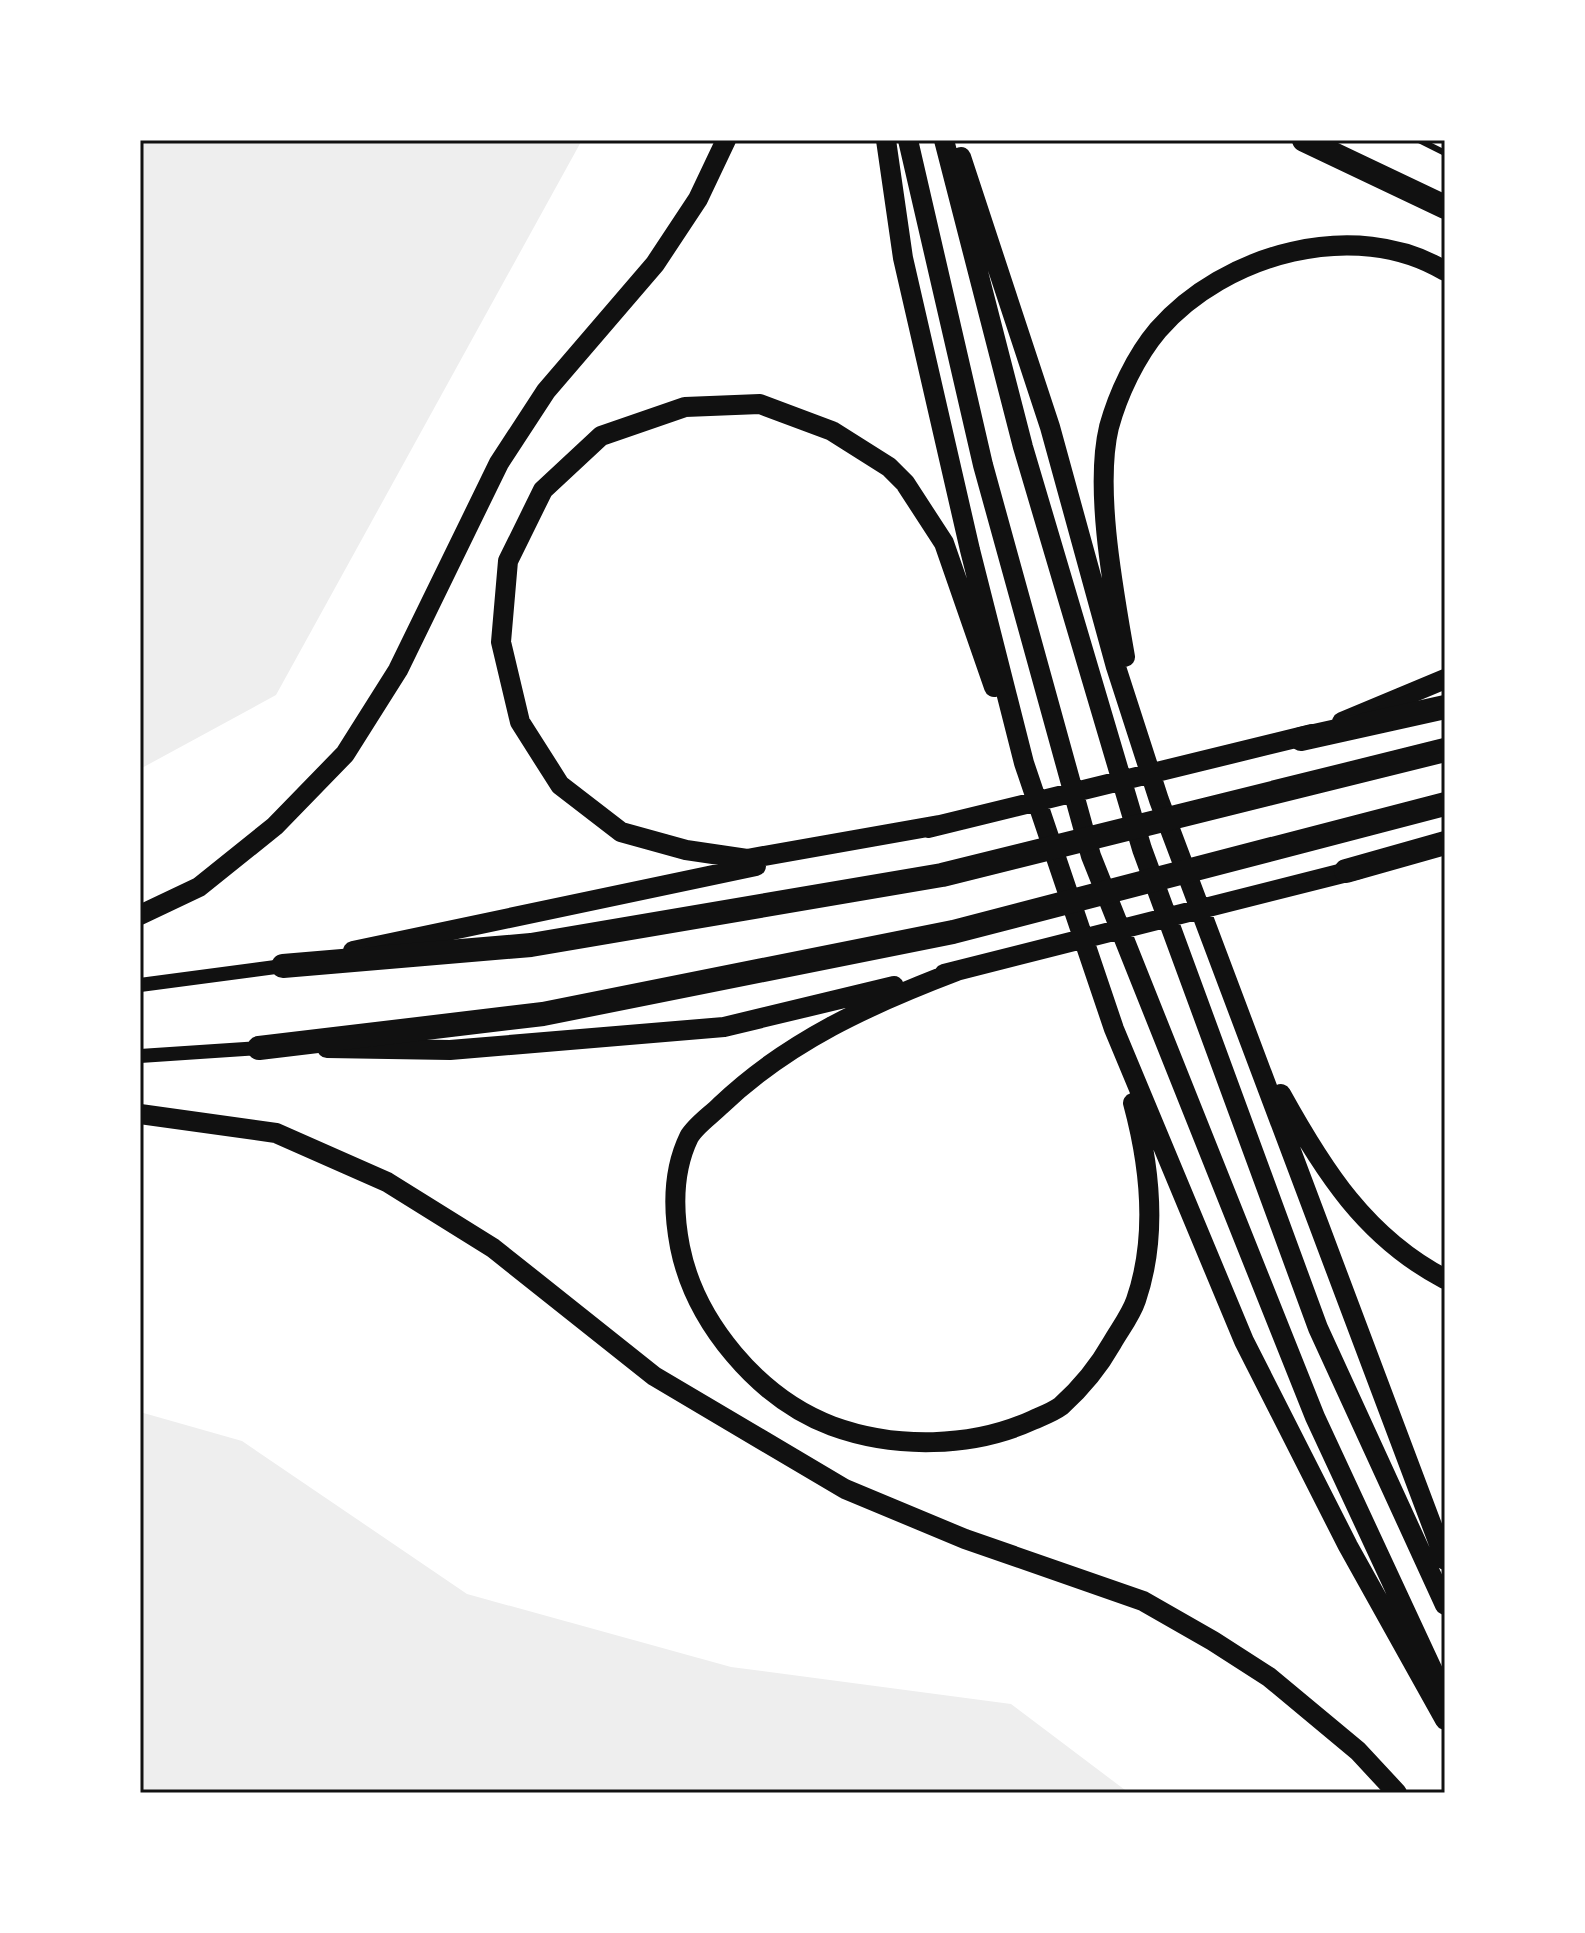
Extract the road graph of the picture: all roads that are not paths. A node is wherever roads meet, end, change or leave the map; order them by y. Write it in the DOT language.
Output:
graph roads {
  1 [pos="726,140"];
  2 [pos="886,140"];
  3 [pos="908,140"];
  4 [pos="944,140"];
  5 [pos="956,140"];
  6 [pos="1304,140"];
  7 [pos="1419,140"];
  8 [pos="1445,153"];
  9 [pos="1445,207"];
  10 [pos="1445,271"];
  11 [pos="1445,679"];
  12 [pos="1445,707"];
  13 [pos="1138,735"];
  14 [pos="1301,739"];
  15 [pos="1445,750"];
  16 [pos="1024,763"];
  17 [pos="1445,804"];
  18 [pos="939,825"];
  19 [pos="1445,843"];
  20 [pos="1445,854"];
  21 [pos="1346,871"];
  22 [pos="140,915"];
  23 [pos="283,966"];
  24 [pos="957,971"];
  25 [pos="140,985"];
  26 [pos="1114,1029"];
  27 [pos="1246,1030"];
  28 [pos="259,1048"];
  29 [pos="140,1056"];
  30 [pos="140,1114"];
  31 [pos="1445,1279"];
  32 [pos="1445,1560"];
  33 [pos="1445,1605"];
  34 [pos="1445,1697"];
  35 [pos="1445,1720"];
  36 [pos="1397,1793"];
  1 -- 22 [label="main road"];
  2 -- 16 [label="main road"];
  3 -- 34 [label="main road"];
  4 -- 33 [label="main road"];
  5 -- 13 [label="main road"];
  6 -- 9 [label="highway"];
  7 -- 8 [label="lane"];
  10 -- 13 [label="main road"];
  11 -- 14 [label="main road"];
  12 -- 14 [label="highway"];
  13 -- 27 [label="main road"];
  14 -- 18 [label="main road"];
  15 -- 23 [label="highway"];
  16 -- 18 [label="main road"];
  16 -- 26 [label="main road"];
  17 -- 28 [label="highway"];
  18 -- 23 [label="main road"];
  19 -- 21 [label="highway"];
  20 -- 21 [label="main road"];
  21 -- 24 [label="main road"];
  23 -- 25 [label="street"];
  24 -- 26 [label="main road"];
  24 -- 28 [label="main road"];
  26 -- 35 [label="main road"];
  27 -- 31 [label="main road"];
  27 -- 32 [label="main road"];
  28 -- 29 [label="street"];
  30 -- 36 [label="main road"];
}
